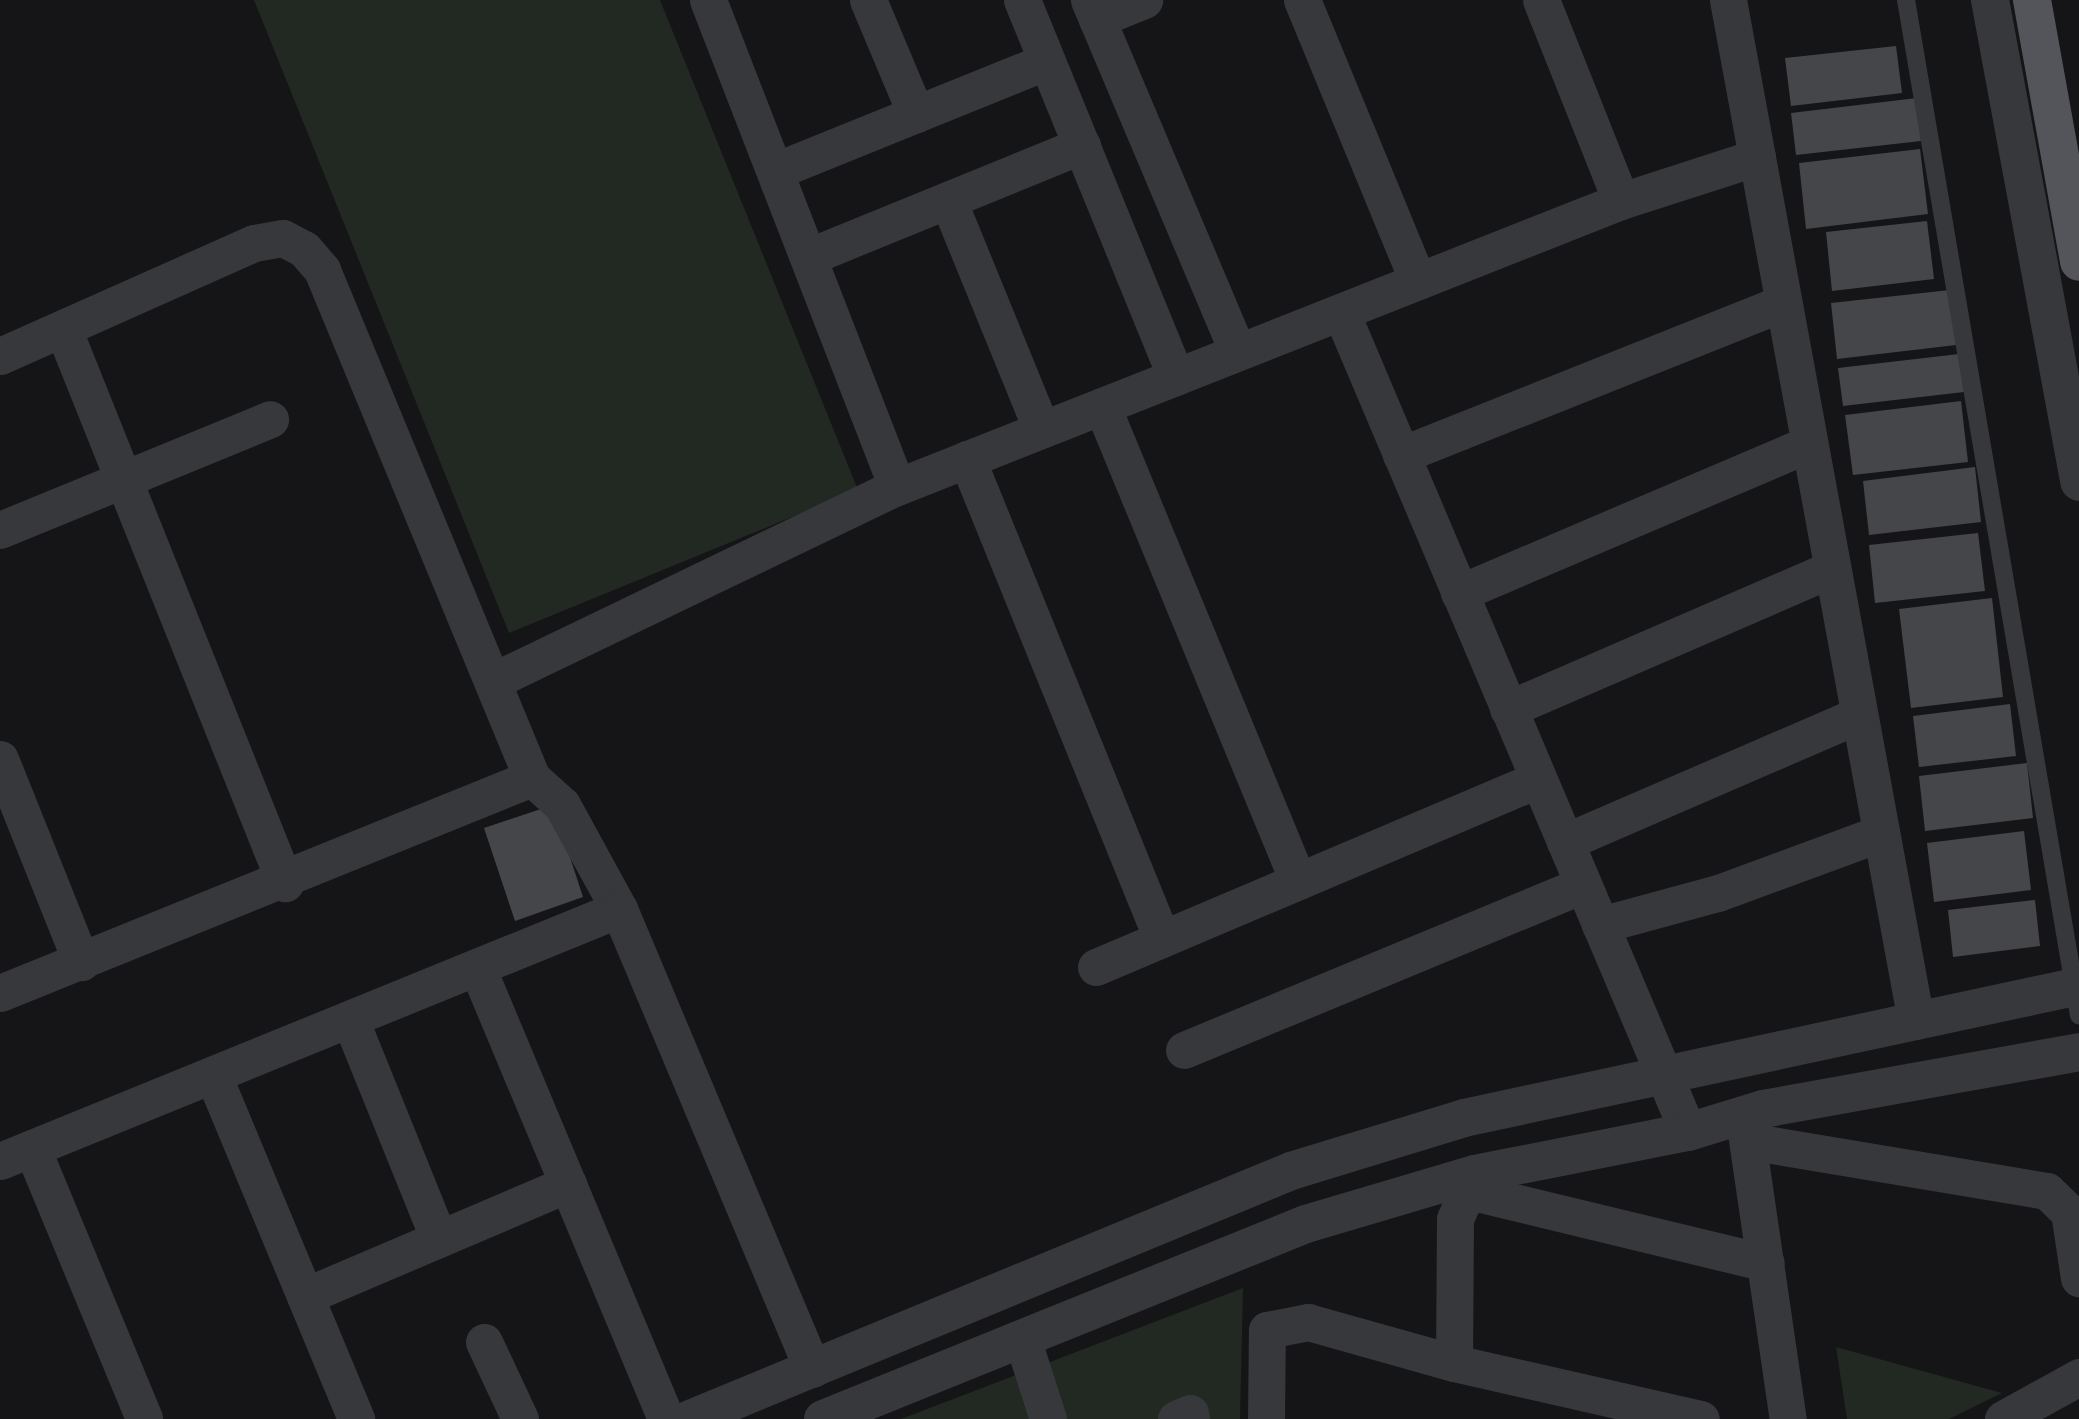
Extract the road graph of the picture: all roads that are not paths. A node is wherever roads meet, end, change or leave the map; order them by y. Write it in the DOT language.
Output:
graph roads {
  1 [pos="709,0"];
  2 [pos="868,0"];
  3 [pos="1022,0"];
  4 [pos="1144,0"];
  5 [pos="1302,0"];
  6 [pos="1541,0"];
  7 [pos="1728,0"];
  8 [pos="1906,0"];
  9 [pos="1990,0"];
  10 [pos="2032,0"];
  11 [pos="1093,9"];
  12 [pos="1047,61"];
  13 [pos="916,114"];
  14 [pos="1082,145"];
  15 [pos="1757,157"];
  16 [pos="775,171"];
  17 [pos="948,200"];
  18 [pos="1621,201"];
  19 [pos="808,257"];
  20 [pos="2079,262"];
  21 [pos="1418,281"];
  22 [pos="1783,303"];
  23 [pos="1341,312"];
  24 [pos="64,331"];
  25 [pos="1238,352"];
  26 [pos="0,356"];
  27 [pos="1176,377"];
  28 [pos="2071,401"];
  29 [pos="1102,406"];
  30 [pos="270,419"];
  31 [pos="1042,430"];
  32 [pos="1809,444"];
  33 [pos="1401,455"];
  34 [pos="967,459"];
  35 [pos="120,480"];
  36 [pos="2079,482"];
  37 [pos="897,487"];
  38 [pos="0,530"];
  39 [pos="1832,569"];
  40 [pos="1459,593"];
  41 [pos="494,681"];
  42 [pos="1508,709"];
  43 [pos="1859,715"];
  44 [pos="0,759"];
  45 [pos="532,778"];
  46 [pos="1538,779"];
  47 [pos="1881,832"];
  48 [pos="1565,842"];
  49 [pos="1298,881"];
  50 [pos="285,883"];
  51 [pos="1583,885"];
  52 [pos="619,909"];
  53 [pos="1600,925"];
  54 [pos="1162,939"];
  55 [pos="81,962"];
  56 [pos="477,967"];
  57 [pos="1096,967"];
  58 [pos="0,993"];
  59 [pos="2078,993"];
  60 [pos="350,1019"];
  61 [pos="1916,1021"];
  62 [pos="1184,1050"];
  63 [pos="2079,1052"];
  64 [pos="213,1075"];
  65 [pos="1663,1075"];
  66 [pos="1746,1128"];
  67 [pos="1688,1132"];
  68 [pos="16,1155"];
  69 [pos="568,1184"];
  70 [pos="439,1239"];
  71 [pos="1766,1263"];
  72 [pos="2079,1278"];
  73 [pos="305,1296"];
  74 [pos="1022,1338"];
  75 [pos="484,1342"];
  76 [pos="1454,1363"];
  77 [pos="812,1369"];
  78 [pos="2079,1377"];
  79 [pos="144,1419"];
  80 [pos="356,1419"];
  81 [pos="520,1419"];
  82 [pos="666,1419"];
  83 [pos="691,1419"];
  84 [pos="823,1419"];
  85 [pos="1048,1419"];
  86 [pos="1176,1419"];
  87 [pos="1191,1419"];
  88 [pos="1266,1419"];
  89 [pos="1701,1419"];
  90 [pos="1788,1419"];
  91 [pos="2003,1419"];
  1 -- 16 [label="street"];
  2 -- 13 [label="street"];
  3 -- 12 [label="street"];
  4 -- 11 [label="street"];
  5 -- 21 [label="street"];
  6 -- 18 [label="street"];
  7 -- 15 [label="street"];
  8 -- 59 [label="lane"];
  9 -- 28 [label="street"];
  10 -- 20 [label="main road"];
  11 -- 25 [label="street"];
  12 -- 13 [label="street"];
  12 -- 14 [label="street"];
  13 -- 16 [label="street"];
  14 -- 17 [label="street"];
  14 -- 27 [label="street"];
  15 -- 18 [label="street"];
  15 -- 22 [label="street"];
  16 -- 19 [label="street"];
  17 -- 19 [label="street"];
  17 -- 31 [label="street"];
  18 -- 21 [label="street"];
  19 -- 37 [label="street"];
  21 -- 23 [label="street"];
  22 -- 32 [label="street"];
  22 -- 33 [label="street"];
  23 -- 25 [label="street"];
  23 -- 33 [label="street"];
  24 -- 26 [label="street"];
  24 -- 35 [label="street"];
  24 -- 41 [label="street"];
  25 -- 27 [label="street"];
  27 -- 29 [label="street"];
  28 -- 36 [label="street"];
  29 -- 31 [label="street"];
  29 -- 49 [label="street"];
  30 -- 35 [label="street"];
  31 -- 34 [label="street"];
  32 -- 39 [label="street"];
  32 -- 40 [label="street"];
  33 -- 40 [label="street"];
  34 -- 37 [label="street"];
  34 -- 54 [label="street"];
  35 -- 38 [label="street"];
  35 -- 50 [label="street"];
  37 -- 41 [label="street"];
  39 -- 42 [label="street"];
  39 -- 43 [label="street"];
  40 -- 42 [label="street"];
  41 -- 45 [label="street"];
  42 -- 46 [label="street"];
  43 -- 47 [label="street"];
  43 -- 48 [label="street"];
  44 -- 55 [label="street"];
  45 -- 50 [label="street"];
  45 -- 52 [label="street"];
  46 -- 48 [label="street"];
  46 -- 49 [label="street"];
  47 -- 53 [label="street"];
  47 -- 61 [label="street"];
  48 -- 51 [label="street"];
  49 -- 54 [label="street"];
  50 -- 55 [label="street"];
  51 -- 53 [label="street"];
  51 -- 62 [label="street"];
  52 -- 56 [label="street"];
  52 -- 77 [label="street"];
  53 -- 65 [label="street"];
  54 -- 57 [label="street"];
  55 -- 58 [label="street"];
  56 -- 60 [label="street"];
  56 -- 69 [label="street"];
  59 -- 61 [label="street"];
  60 -- 64 [label="street"];
  60 -- 70 [label="street"];
  61 -- 65 [label="street"];
  63 -- 66 [label="street"];
  64 -- 68 [label="street"];
  64 -- 73 [label="street"];
  65 -- 67 [label="street"];
  65 -- 77 [label="street"];
  66 -- 67 [label="street"];
  66 -- 71 [label="street"];
  66 -- 72 [label="street"];
  67 -- 74 [label="street"];
  68 -- 79 [label="street"];
  69 -- 70 [label="street"];
  69 -- 82 [label="street"];
  70 -- 73 [label="street"];
  71 -- 76 [label="street"];
  71 -- 90 [label="street"];
  73 -- 80 [label="street"];
  74 -- 84 [label="street"];
  74 -- 85 [label="street"];
  75 -- 81 [label="street"];
  76 -- 88 [label="street"];
  76 -- 89 [label="street"];
  77 -- 83 [label="street"];
  78 -- 91 [label="street"];
  86 -- 87 [label="street"];
}
